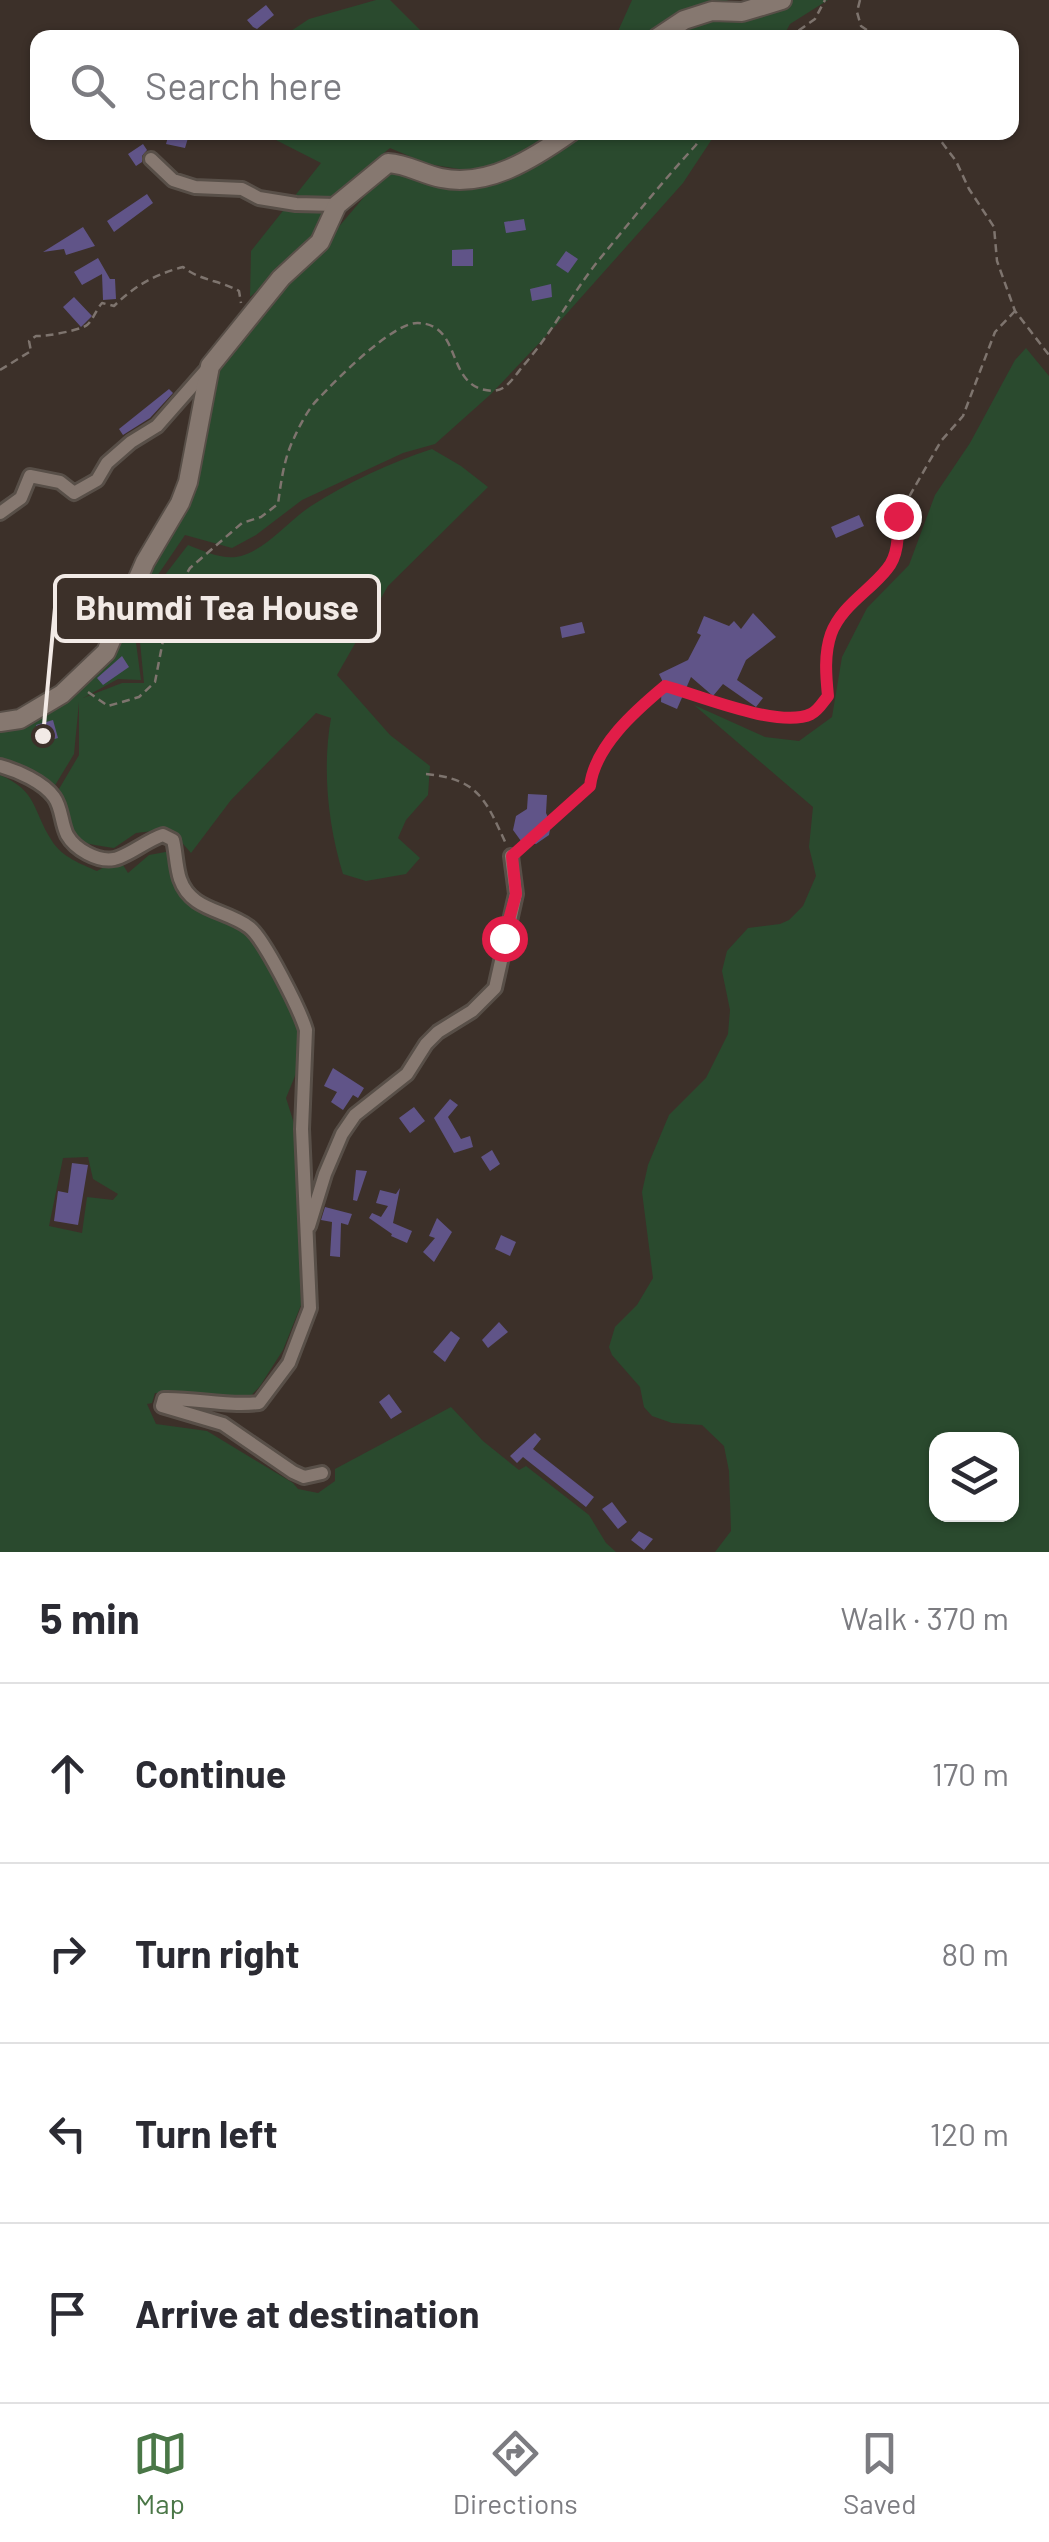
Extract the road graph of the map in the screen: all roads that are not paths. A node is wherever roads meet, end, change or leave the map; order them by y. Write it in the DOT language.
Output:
graph roads {
  1 [pos="782,0"];
  2 [pos="668,30"];
  3 [pos="559,140"];
  4 [pos="151,159"];
  5 [pos="337,205"];
  6 [pos="210,366"];
  7 [pos="0,514"];
  8 [pos="0,722"];
  9 [pos="0,766"];
  10 [pos="512,856"];
  11 [pos="306,1238"];
  12 [pos="322,1473"];
  1 -- 2 [label="street"];
  3 -- 5 [label="street"];
  4 -- 5 [label="street"];
  5 -- 6 [label="street"];
  6 -- 7 [label="street"];
  6 -- 8 [label="street"];
  9 -- 11 [label="street"];
  10 -- 11 [label="street"];
  11 -- 12 [label="street"];
}
